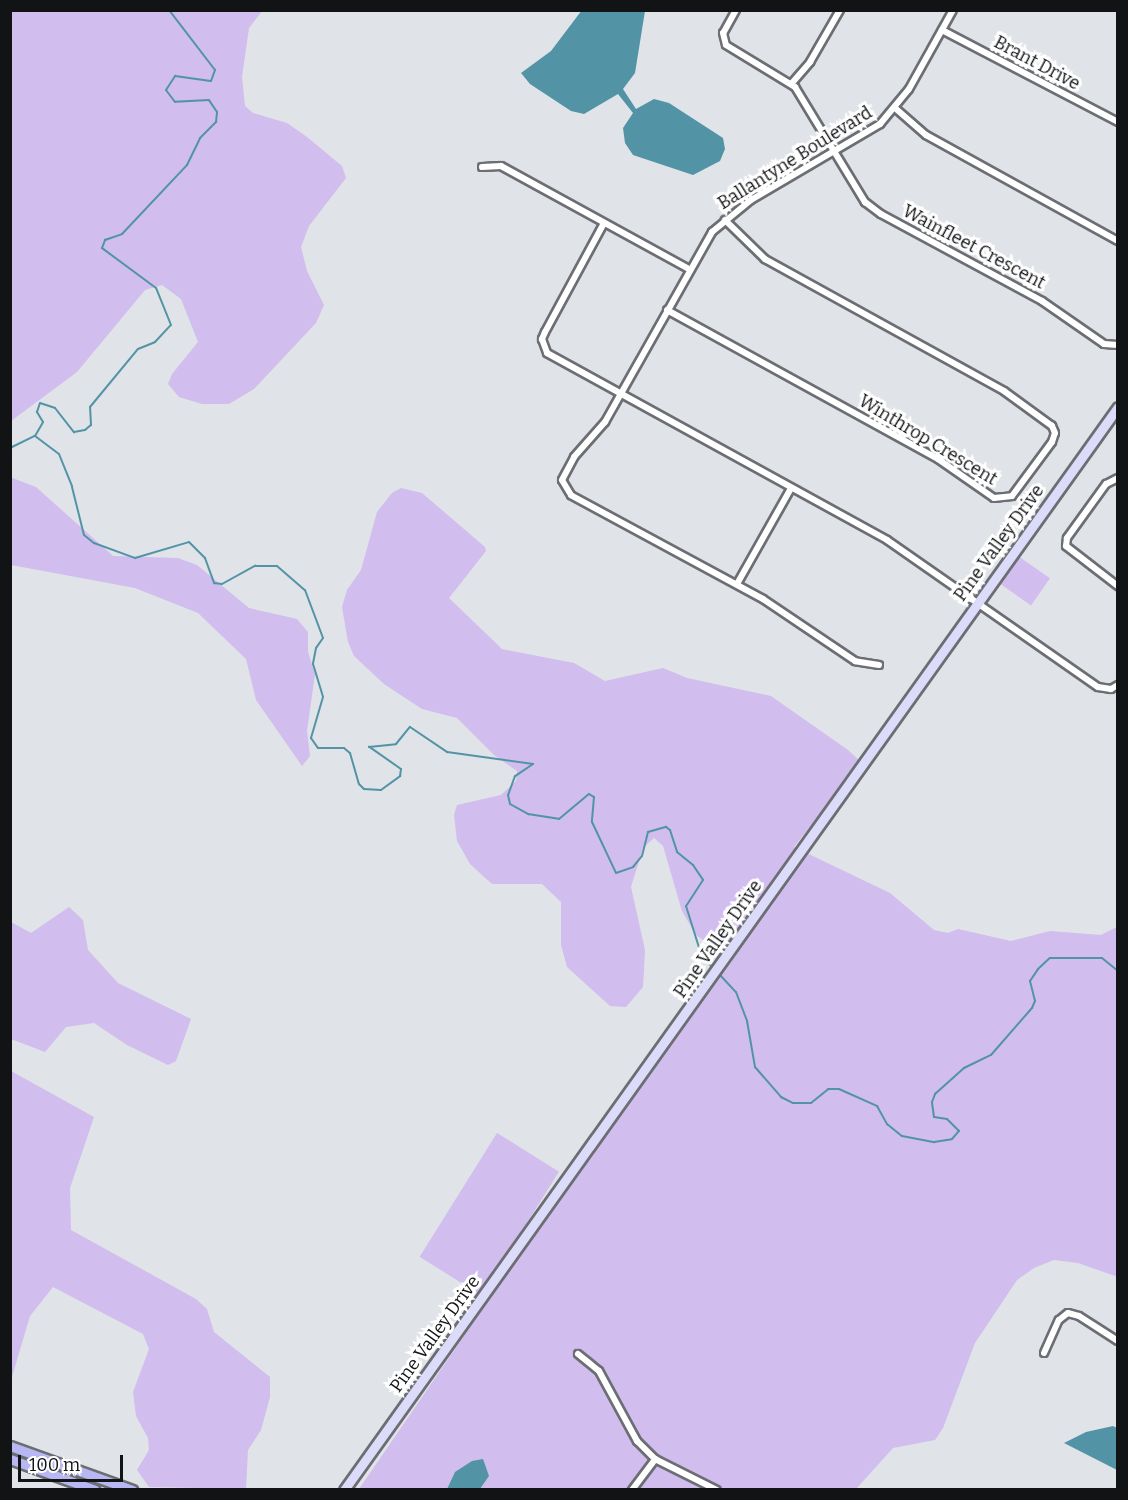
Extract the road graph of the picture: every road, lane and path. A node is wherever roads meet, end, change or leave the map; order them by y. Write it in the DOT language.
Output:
graph roads {
  1 [pos="736,10"];
  2 [pos="840,10"];
  3 [pos="952,10"];
  4 [pos="942,30"];
  5 [pos="792,83"];
  6 [pos="895,108"];
  7 [pos="1118,122"];
  8 [pos="835,154"];
  9 [pos="482,167"];
  10 [pos="725,220"];
  11 [pos="604,223"];
  12 [pos="1118,241"];
  13 [pos="689,269"];
  14 [pos="666,310"];
  15 [pos="1118,345"];
  16 [pos="620,394"];
  17 [pos="1118,407"];
  18 [pos="1118,478"];
  19 [pos="791,488"];
  20 [pos="737,584"];
  21 [pos="1118,586"];
  22 [pos="977,602"];
  23 [pos="879,665"];
  24 [pos="1118,685"];
  25 [pos="1118,1341"];
  26 [pos="1044,1353"];
  27 [pos="578,1354"];
  28 [pos="10,1446"];
  29 [pos="10,1459"];
  30 [pos="655,1459"];
  31 [pos="94,1490"];
  32 [pos="132,1490"];
  33 [pos="344,1490"];
  34 [pos="632,1490"];
  35 [pos="717,1490"];
  1 -- 5 [label="street"];
  2 -- 5 [label="street"];
  3 -- 4 [label="street, Ballantyne Boulevard"];
  4 -- 6 [label="street, Ballantyne Boulevard"];
  4 -- 7 [label="street, Brant Drive"];
  5 -- 8 [label="street, Wainfleet Crescent"];
  6 -- 8 [label="street, Ballantyne Boulevard"];
  6 -- 12 [label="street"];
  8 -- 10 [label="street, Ballantyne Boulevard"];
  8 -- 15 [label="street, Wainfleet Crescent"];
  9 -- 11 [label="street"];
  10 -- 13 [label="street, Ballantyne Boulevard"];
  10 -- 14 [label="street, Winthrop Crescent"];
  11 -- 13 [label="street"];
  11 -- 16 [label="street"];
  13 -- 14 [label="street, Ballantyne Boulevard"];
  14 -- 16 [label="street, Ballantyne Boulevard"];
  16 -- 19 [label="street"];
  16 -- 20 [label="street, Ballantyne Boulevard"];
  17 -- 22 [label="street, Pine Valley Drive"];
  18 -- 21 [label="street"];
  19 -- 20 [label="street"];
  19 -- 22 [label="street"];
  20 -- 23 [label="street, Ballantyne Boulevard"];
  22 -- 24 [label="street"];
  22 -- 33 [label="street, Pine Valley Drive"];
  25 -- 26 [label="street"];
  27 -- 30 [label="street"];
  28 -- 32 [label="main road"];
  29 -- 31 [label="main road"];
  30 -- 34 [label="street"];
  30 -- 35 [label="street"];
}
